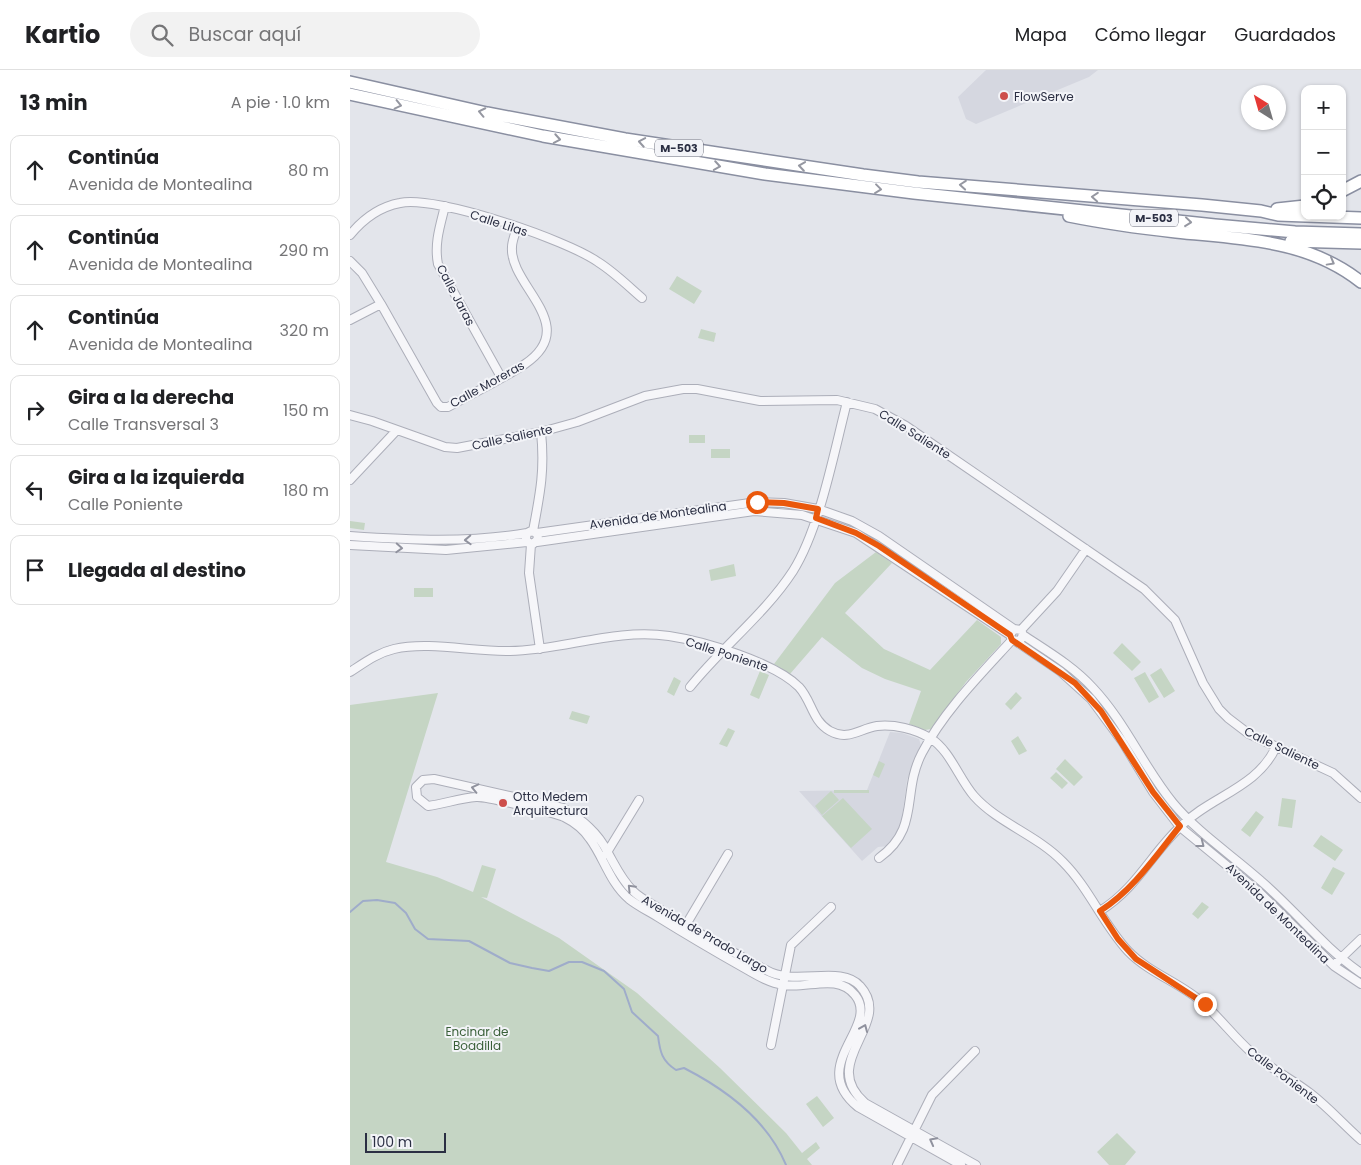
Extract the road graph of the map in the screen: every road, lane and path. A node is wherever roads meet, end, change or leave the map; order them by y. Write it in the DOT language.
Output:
graph roads {
  1 [pos="350,82"];
  2 [pos="350,94"];
  3 [pos="1361,181"];
  4 [pos="1346,189"];
  5 [pos="1361,191"];
  6 [pos="948,197"];
  7 [pos="1346,197"];
  8 [pos="445,206"];
  9 [pos="1301,206"];
  10 [pos="1261,211"];
  11 [pos="1361,218"];
  12 [pos="517,228"];
  13 [pos="352,230"];
  14 [pos="1361,234"];
  15 [pos="1234,238"];
  16 [pos="1361,243"];
  17 [pos="350,261"];
  18 [pos="1361,282"];
  19 [pos="642,298"];
  20 [pos="381,304"];
  21 [pos="350,320"];
  22 [pos="501,377"];
  23 [pos="847,402"];
  24 [pos="350,415"];
  25 [pos="396,431"];
  26 [pos="540,432"];
  27 [pos="350,480"];
  28 [pos="818,509"];
  29 [pos="816,518"];
  30 [pos="350,536"];
  31 [pos="532,538"];
  32 [pos="350,545"];
  33 [pos="1086,549"];
  34 [pos="1016,635"];
  35 [pos="540,649"];
  36 [pos="722,650"];
  37 [pos="350,672"];
  38 [pos="690,687"];
  39 [pos="931,739"];
  40 [pos="1276,747"];
  41 [pos="1361,798"];
  42 [pos="639,800"];
  43 [pos="1188,820"];
  44 [pos="1180,826"];
  45 [pos="608,852"];
  46 [pos="728,854"];
  47 [pos="879,858"];
  48 [pos="601,859"];
  49 [pos="831,907"];
  50 [pos="1100,911"];
  51 [pos="683,929"];
  52 [pos="1361,939"];
  53 [pos="1340,959"];
  54 [pos="1334,966"];
  55 [pos="1361,973"];
  56 [pos="785,976"];
  57 [pos="1361,984"];
  58 [pos="784,985"];
  59 [pos="771,1045"];
  60 [pos="976,1051"];
  61 [pos="912,1133"];
  62 [pos="1361,1140"];
  63 [pos="897,1165"];
  64 [pos="961,1165"];
  65 [pos="976,1165"];
  10 -- 1 [label="highway, M-503, one-way"];
  2 -- 6 [label="highway, M-503, one-way"];
  3 -- 4 [label="highway"];
  5 -- 7 [label="highway"];
  6 -- 14 [label="highway, M-503, one-way"];
  6 -- 15 [label="highway"];
  8 -- 12 [label="street, Calle Lilas"];
  8 -- 13 [label="street, Calle Lilas"];
  8 -- 22 [label="street, Calle Jaras"];
  9 -- 10 [label="highway, M-503"];
  10 -- 11 [label="highway, M-503"];
  12 -- 19 [label="street, Calle Lilas"];
  12 -- 22 [label="street, Calle Moreras"];
  15 -- 16 [label="highway"];
  15 -- 18 [label="highway, one-way"];
  17 -- 20 [label="street, Calle Moreras"];
  20 -- 21 [label="street"];
  20 -- 22 [label="street, Calle Moreras"];
  23 -- 26 [label="street, Calle Saliente"];
  23 -- 28 [label="street"];
  23 -- 33 [label="street, Calle Saliente"];
  24 -- 25 [label="street, Calle Saliente"];
  25 -- 26 [label="street, Calle Saliente"];
  25 -- 27 [label="street"];
  26 -- 31 [label="street"];
  28 -- 29 [label="street"];
  28 -- 31 [label="street, Avenida de Montealina"];
  28 -- 34 [label="street, Avenida de Montealina"];
  29 -- 31 [label="street, Avenida de Montealina"];
  29 -- 34 [label="street, Avenida de Montealina"];
  29 -- 36 [label="street"];
  31 -- 30 [label="street, Avenida de Montealina, one-way"];
  32 -- 31 [label="street, Avenida de Montealina, one-way"];
  31 -- 35 [label="street"];
  33 -- 34 [label="street"];
  33 -- 40 [label="street, Calle Saliente"];
  34 -- 39 [label="street"];
  34 -- 43 [label="street, Avenida de Montealina"];
  34 -- 44 [label="street, Avenida de Montealina"];
  35 -- 36 [label="street, Calle Poniente"];
  35 -- 37 [label="street, Calle Poniente"];
  36 -- 38 [label="street"];
  36 -- 39 [label="street, Calle Poniente"];
  39 -- 47 [label="street"];
  39 -- 50 [label="street, Calle Poniente"];
  40 -- 41 [label="street, Calle Saliente"];
  40 -- 43 [label="street"];
  42 -- 45 [label="street"];
  43 -- 44 [label="street"];
  43 -- 53 [label="street, Avenida de Montealina"];
  44 -- 50 [label="street"];
  44 -- 54 [label="street, Avenida de Montealina, one-way"];
  45 -- 48 [label="street"];
  45 -- 48 [label="street, Avenida de Prado Largo, one-way"];
  51 -- 45 [label="street, Avenida de Prado Largo, one-way"];
  46 -- 51 [label="street"];
  48 -- 51 [label="street, Avenida de Prado Largo"];
  49 -- 56 [label="street"];
  50 -- 62 [label="street, Calle Poniente"];
  51 -- 56 [label="street, Avenida de Prado Largo"];
  51 -- 58 [label="street, Avenida de Prado Largo"];
  52 -- 53 [label="street"];
  53 -- 54 [label="street"];
  53 -- 55 [label="street, Avenida de Montealina"];
  54 -- 57 [label="street, Avenida de Montealina"];
  56 -- 58 [label="street"];
  61 -- 56 [label="street, Avenida de Prado Largo, one-way"];
  58 -- 59 [label="street"];
  58 -- 61 [label="street, Avenida de Prado Largo"];
  60 -- 61 [label="street"];
  61 -- 63 [label="street"];
  61 -- 64 [label="street, Avenida de Prado Largo"];
  65 -- 61 [label="street, Avenida de Prado Largo, one-way"];
}
